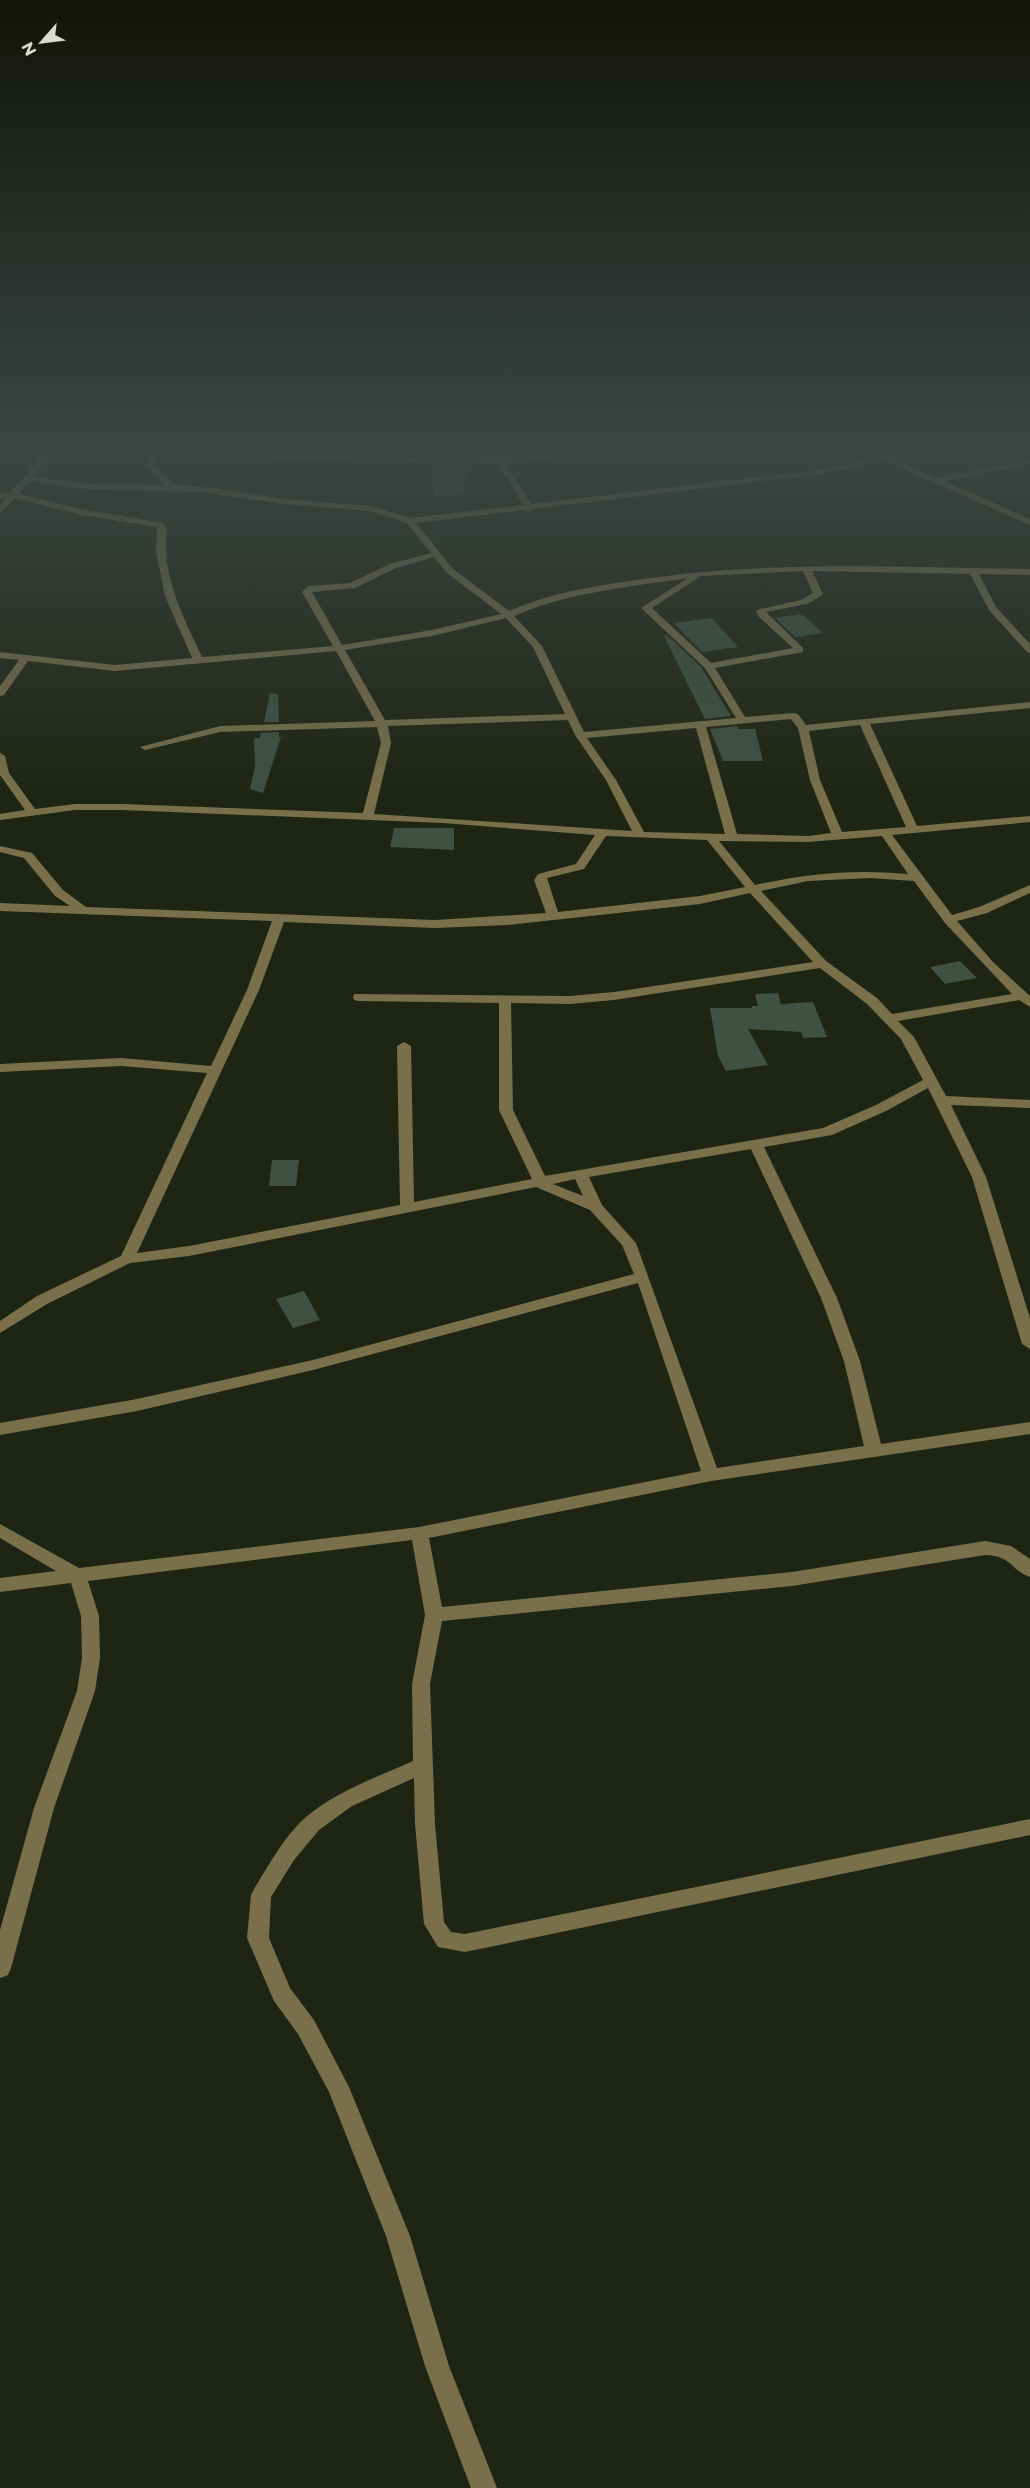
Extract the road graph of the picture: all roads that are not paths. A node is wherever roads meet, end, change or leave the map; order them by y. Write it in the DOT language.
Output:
graph roads {
  1 [pos="163,566"];
  2 [pos="393,566"];
  3 [pos="446,566"];
  4 [pos="806,568"];
  5 [pos="974,572"];
  6 [pos="1030,572"];
  7 [pos="702,573"];
  8 [pos="508,615"];
  9 [pos="341,648"];
  10 [pos="1030,650"];
  11 [pos="0,655"];
  12 [pos="25,658"];
  13 [pos="199,662"];
  14 [pos="709,666"];
  15 [pos="0,693"];
  16 [pos="1030,705"];
  17 [pos="571,717"];
  18 [pos="742,720"];
  19 [pos="864,723"];
  20 [pos="382,724"];
  21 [pos="700,724"];
  22 [pos="802,728"];
  23 [pos="580,735"];
  24 [pos="145,747"];
  25 [pos="0,756"];
  26 [pos="31,811"];
  27 [pos="0,817"];
  28 [pos="368,817"];
  29 [pos="1030,819"];
  30 [pos="912,828"];
  31 [pos="884,831"];
  32 [pos="603,832"];
  33 [pos="640,835"];
  34 [pos="838,836"];
  35 [pos="710,837"];
  36 [pos="732,837"];
  37 [pos="0,849"];
  38 [pos="916,878"];
  39 [pos="752,888"];
  40 [pos="1030,889"];
  41 [pos="59,893"];
  42 [pos="0,907"];
  43 [pos="29,908"];
  44 [pos="83,910"];
  45 [pos="553,916"];
  46 [pos="279,919"];
  47 [pos="949,920"];
  48 [pos="822,964"];
  49 [pos="359,997"];
  50 [pos="505,1000"];
  51 [pos="1026,1000"];
  52 [pos="891,1018"];
  53 [pos="404,1046"];
  54 [pos="0,1068"];
  55 [pos="215,1070"];
  56 [pos="931,1081"];
  57 [pos="940,1101"];
  58 [pos="1030,1104"];
  59 [pos="757,1146"];
  60 [pos="580,1174"];
  61 [pos="541,1184"];
  62 [pos="595,1207"];
  63 [pos="407,1209"];
  64 [pos="127,1259"];
  65 [pos="643,1277"];
  66 [pos="0,1328"];
  67 [pos="1030,1344"];
  68 [pos="1030,1428"];
  69 [pos="0,1429"];
  70 [pos="874,1451"];
  71 [pos="711,1475"];
  72 [pos="0,1530"];
  73 [pos="419,1533"];
  74 [pos="1030,1570"];
  75 [pos="78,1576"];
  76 [pos="0,1585"];
  77 [pos="434,1615"];
  78 [pos="422,1766"];
  79 [pos="1030,1827"];
  80 [pos="0,1968"];
  81 [pos="484,2488"];
  1 -- 13 [label="street"];
  2 -- 9 [label="street"];
  3 -- 8 [label="street"];
  4 -- 5 [label="street"];
  4 -- 7 [label="street"];
  4 -- 14 [label="street"];
  5 -- 6 [label="street"];
  5 -- 10 [label="street"];
  7 -- 8 [label="street"];
  7 -- 14 [label="street"];
  8 -- 9 [label="street"];
  8 -- 17 [label="street"];
  9 -- 13 [label="street"];
  9 -- 20 [label="street"];
  11 -- 12 [label="street"];
  12 -- 13 [label="street"];
  12 -- 15 [label="street"];
  14 -- 18 [label="street"];
  16 -- 19 [label="street"];
  17 -- 20 [label="street"];
  17 -- 23 [label="street"];
  18 -- 21 [label="street"];
  18 -- 22 [label="street"];
  19 -- 22 [label="street"];
  19 -- 30 [label="street"];
  20 -- 24 [label="street"];
  20 -- 28 [label="street"];
  21 -- 23 [label="street"];
  21 -- 36 [label="street"];
  22 -- 34 [label="street"];
  23 -- 33 [label="street"];
  25 -- 26 [label="street"];
  26 -- 27 [label="street"];
  26 -- 28 [label="street"];
  28 -- 32 [label="street"];
  29 -- 30 [label="street"];
  30 -- 31 [label="street"];
  31 -- 34 [label="street"];
  31 -- 38 [label="street"];
  32 -- 33 [label="street"];
  32 -- 45 [label="street"];
  33 -- 35 [label="street"];
  34 -- 36 [label="street"];
  35 -- 36 [label="street"];
  35 -- 39 [label="street"];
  37 -- 41 [label="street"];
  38 -- 39 [label="street"];
  38 -- 47 [label="street"];
  39 -- 45 [label="street"];
  39 -- 48 [label="street"];
  40 -- 47 [label="street"];
  41 -- 43 [label="street"];
  41 -- 44 [label="street"];
  42 -- 43 [label="street"];
  43 -- 44 [label="street"];
  44 -- 46 [label="street"];
  45 -- 46 [label="street"];
  46 -- 55 [label="street"];
  47 -- 51 [label="street"];
  48 -- 50 [label="street"];
  48 -- 52 [label="street"];
  49 -- 50 [label="street"];
  50 -- 61 [label="street"];
  51 -- 52 [label="street"];
  52 -- 56 [label="street"];
  53 -- 63 [label="street"];
  54 -- 55 [label="street"];
  55 -- 64 [label="street"];
  56 -- 57 [label="street"];
  56 -- 59 [label="street"];
  57 -- 58 [label="street"];
  57 -- 67 [label="street"];
  59 -- 60 [label="street"];
  59 -- 70 [label="street"];
  60 -- 61 [label="street"];
  60 -- 62 [label="street"];
  61 -- 62 [label="street"];
  61 -- 63 [label="street"];
  62 -- 65 [label="street"];
  63 -- 64 [label="street"];
  64 -- 66 [label="street"];
  65 -- 69 [label="street"];
  65 -- 71 [label="street"];
  68 -- 70 [label="street"];
  70 -- 71 [label="street"];
  71 -- 73 [label="street"];
  72 -- 75 [label="street"];
  73 -- 75 [label="street"];
  73 -- 77 [label="street"];
  74 -- 77 [label="street"];
  75 -- 76 [label="street"];
  75 -- 80 [label="street"];
  77 -- 78 [label="street"];
  78 -- 79 [label="street"];
  78 -- 81 [label="street"];
}
